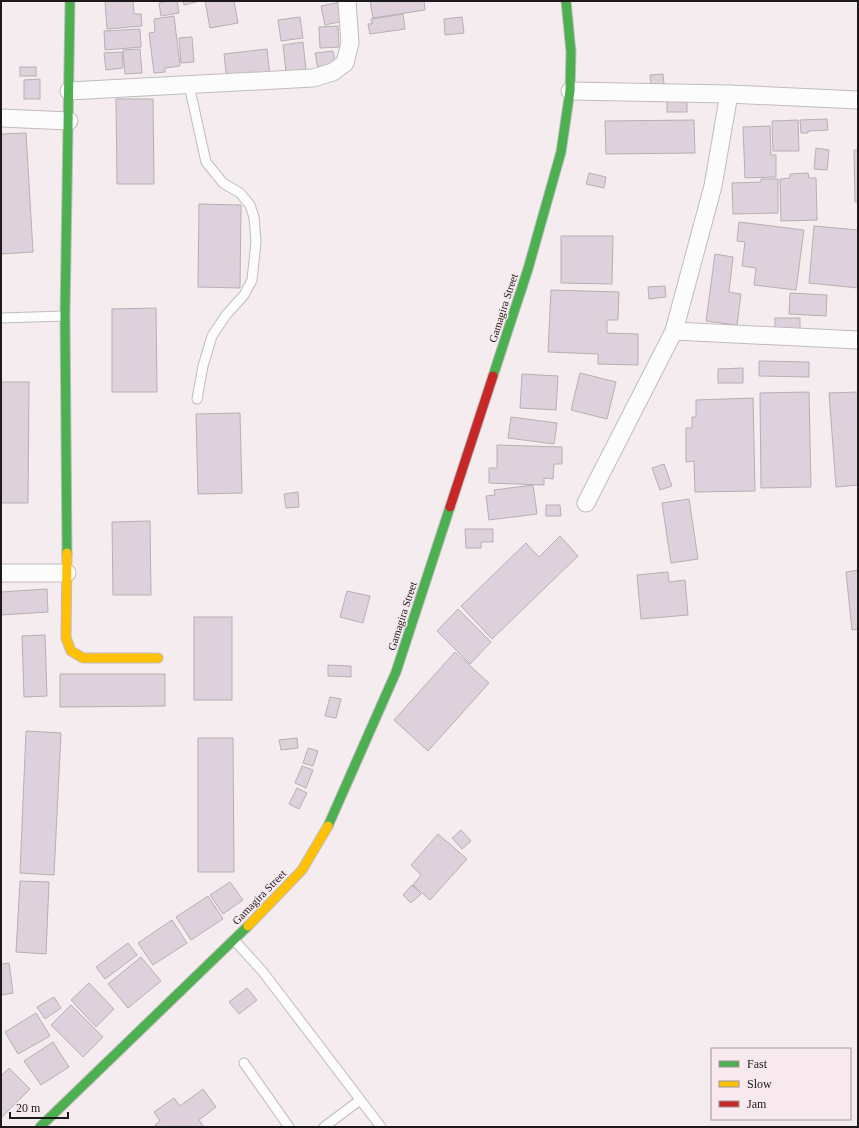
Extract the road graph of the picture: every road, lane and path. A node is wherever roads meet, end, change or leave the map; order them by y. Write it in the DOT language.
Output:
graph roads {
  1 [pos="70,1"];
  2 [pos="347,1"];
  3 [pos="566,1"];
  4 [pos="189,85"];
  5 [pos="570,91"];
  6 [pos="69,92"];
  7 [pos="729,94"];
  8 [pos="858,100"];
  9 [pos="1,118"];
  10 [pos="69,121"];
  11 [pos="65,316"];
  12 [pos="1,318"];
  13 [pos="674,331"];
  14 [pos="858,340"];
  15 [pos="197,399"];
  16 [pos="586,503"];
  17 [pos="1,573"];
  18 [pos="67,573"];
  19 [pos="158,658"];
  20 [pos="234,940"];
  21 [pos="244,1063"];
  22 [pos="360,1100"];
  23 [pos="40,1127"];
  24 [pos="289,1127"];
  25 [pos="324,1127"];
  26 [pos="381,1127"];
  1 -- 6 [label="street"];
  2 -- 4 [label="street"];
  3 -- 5 [label="street, Gamagira Street"];
  4 -- 6 [label="street"];
  4 -- 15 [label="lane"];
  5 -- 7 [label="street"];
  5 -- 20 [label="street, Gamagira Street"];
  6 -- 10 [label="street"];
  7 -- 8 [label="street"];
  7 -- 13 [label="street"];
  9 -- 10 [label="street"];
  10 -- 11 [label="street"];
  11 -- 12 [label="lane"];
  11 -- 18 [label="street"];
  13 -- 14 [label="street"];
  13 -- 16 [label="street"];
  17 -- 18 [label="street"];
  18 -- 19 [label="street"];
  20 -- 22 [label="lane"];
  20 -- 23 [label="street, Gamagira Street"];
  21 -- 24 [label="lane"];
  22 -- 25 [label="lane"];
  22 -- 26 [label="lane"];
}
